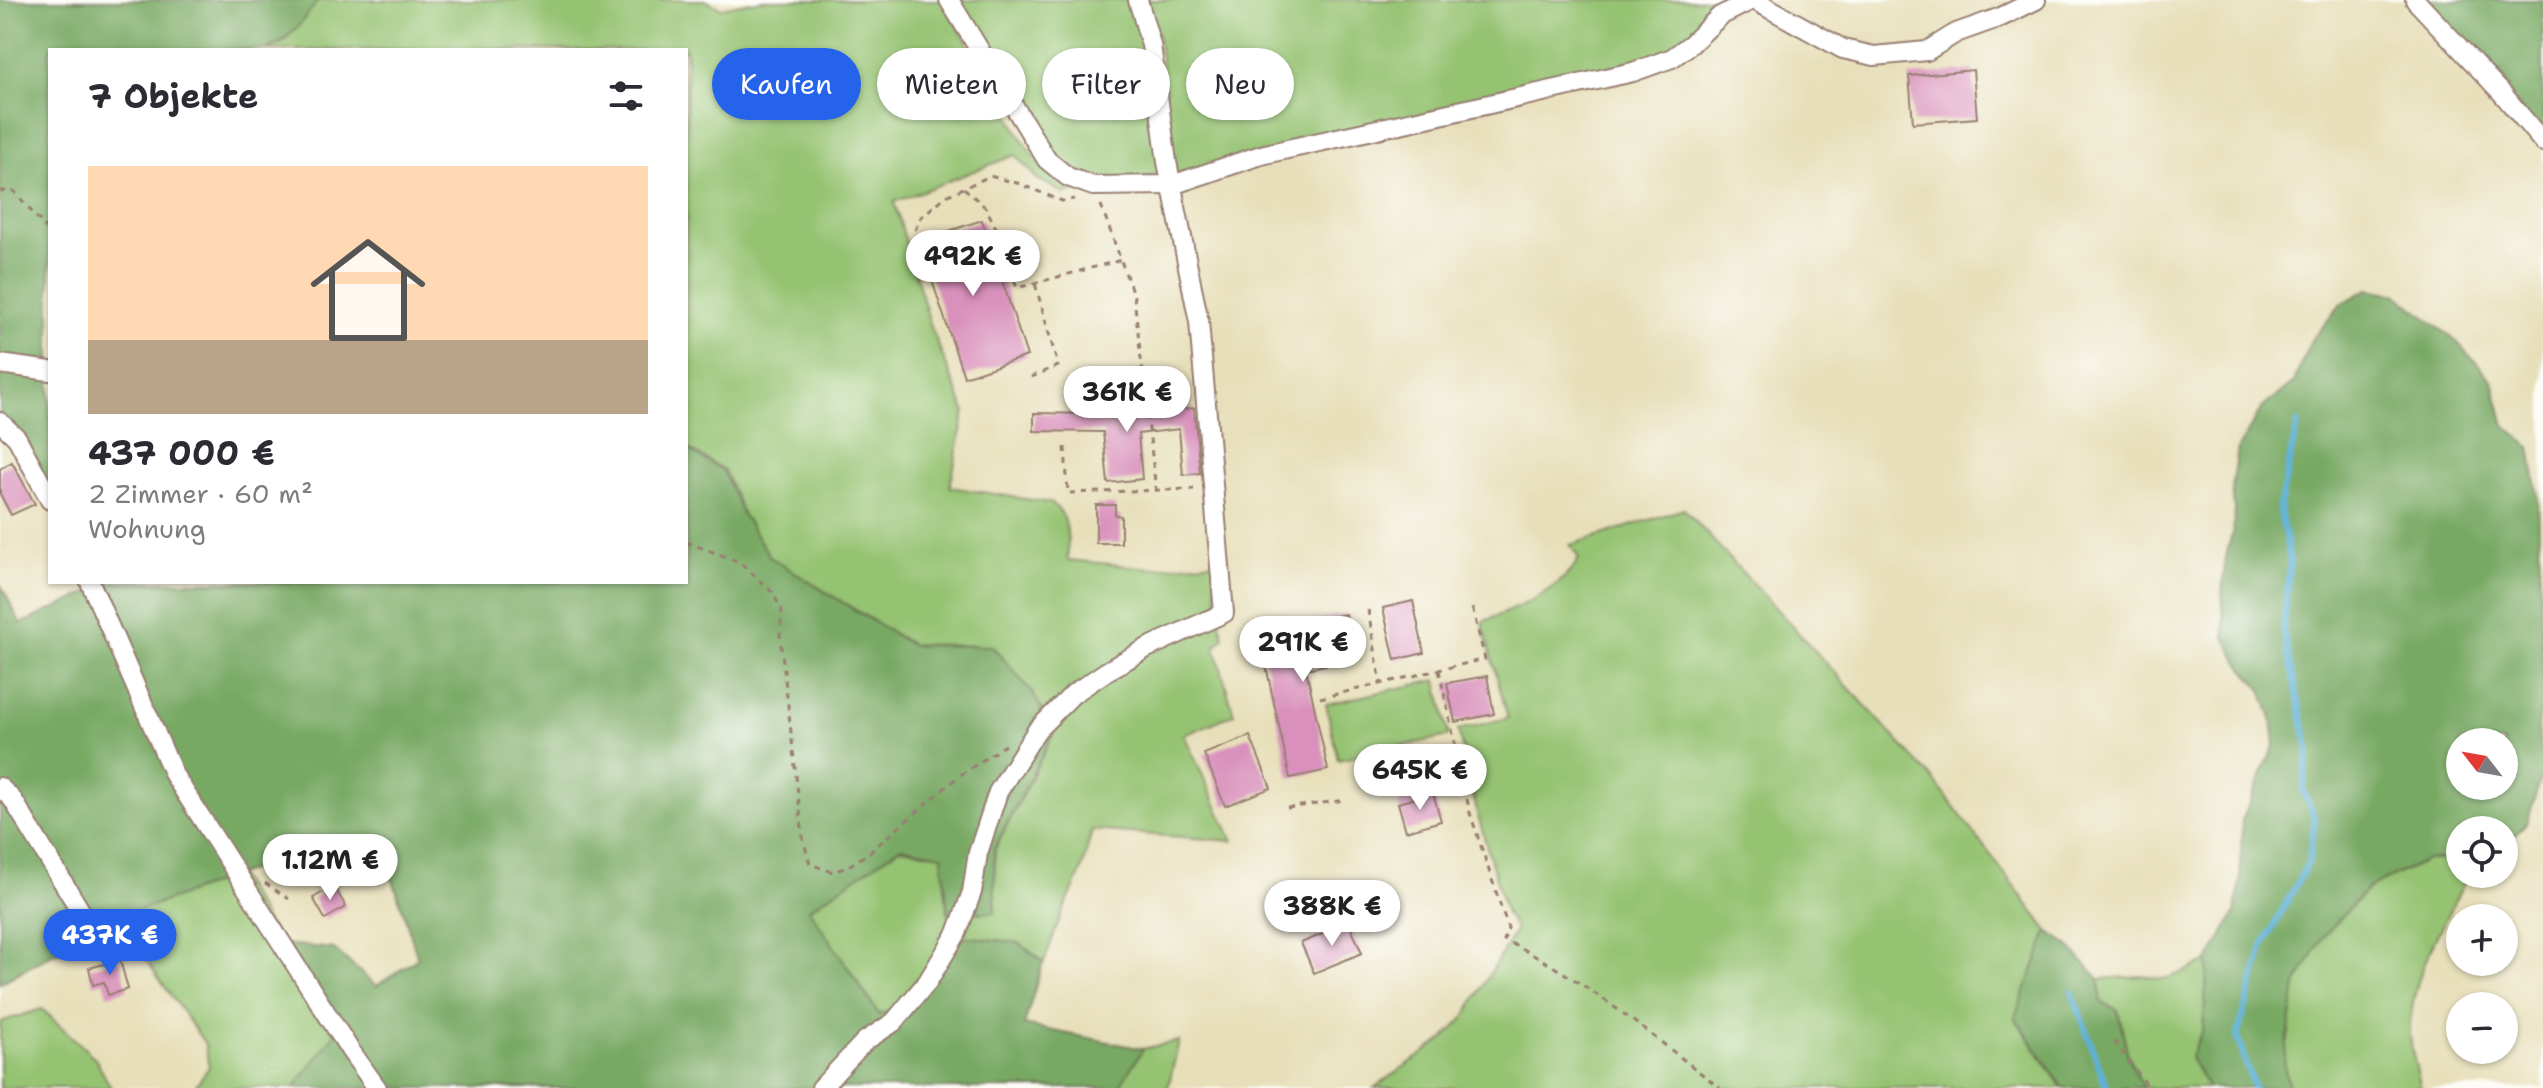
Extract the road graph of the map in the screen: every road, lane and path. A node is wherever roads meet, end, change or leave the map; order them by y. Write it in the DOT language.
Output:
graph roads {
  1 [pos="949,0"];
  2 [pos="1138,0"];
  3 [pos="1753,0"];
  4 [pos="2036,0"];
  5 [pos="2415,0"];
  6 [pos="2543,142"];
  7 [pos="1172,185"];
  8 [pos="964,188"];
  9 [pos="0,191"];
  10 [pos="1095,191"];
  11 [pos="915,230"];
  12 [pos="48,231"];
  13 [pos="1122,260"];
  14 [pos="1035,283"];
  15 [pos="0,364"];
  16 [pos="48,371"];
  17 [pos="1031,377"];
  18 [pos="0,422"];
  19 [pos="1065,447"];
  20 [pos="1214,489"];
  21 [pos="1156,491"];
  22 [pos="48,496"];
  23 [pos="688,543"];
  24 [pos="91,584"];
  25 [pos="1472,607"];
  26 [pos="1368,610"];
  27 [pos="1439,670"];
  28 [pos="1381,683"];
  29 [pos="1320,698"];
  30 [pos="1037,730"];
  31 [pos="0,787"];
  32 [pos="1345,800"];
  33 [pos="1287,808"];
  34 [pos="103,948"];
  35 [pos="2114,1041"];
  36 [pos="377,1088"];
  37 [pos="821,1088"];
  38 [pos="1720,1088"];
  39 [pos="2149,1088"];
  1 -- 10 [label="street"];
  2 -- 7 [label="street"];
  3 -- 4 [label="street"];
  3 -- 7 [label="street"];
  5 -- 6 [label="street"];
  7 -- 10 [label="street"];
  7 -- 20 [label="street"];
  8 -- 10 [label="path"];
  8 -- 11 [label="path"];
  8 -- 14 [label="path"];
  9 -- 12 [label="path"];
  10 -- 13 [label="path"];
  13 -- 14 [label="path"];
  13 -- 21 [label="path"];
  14 -- 17 [label="path"];
  15 -- 16 [label="street"];
  18 -- 22 [label="street"];
  19 -- 21 [label="path"];
  20 -- 21 [label="path"];
  20 -- 30 [label="street"];
  23 -- 30 [label="path"];
  24 -- 36 [label="street"];
  25 -- 27 [label="path"];
  26 -- 28 [label="path"];
  27 -- 28 [label="path"];
  27 -- 38 [label="path"];
  28 -- 29 [label="path"];
  30 -- 37 [label="street"];
  31 -- 34 [label="street"];
  32 -- 33 [label="path"];
  35 -- 39 [label="path"];
}
